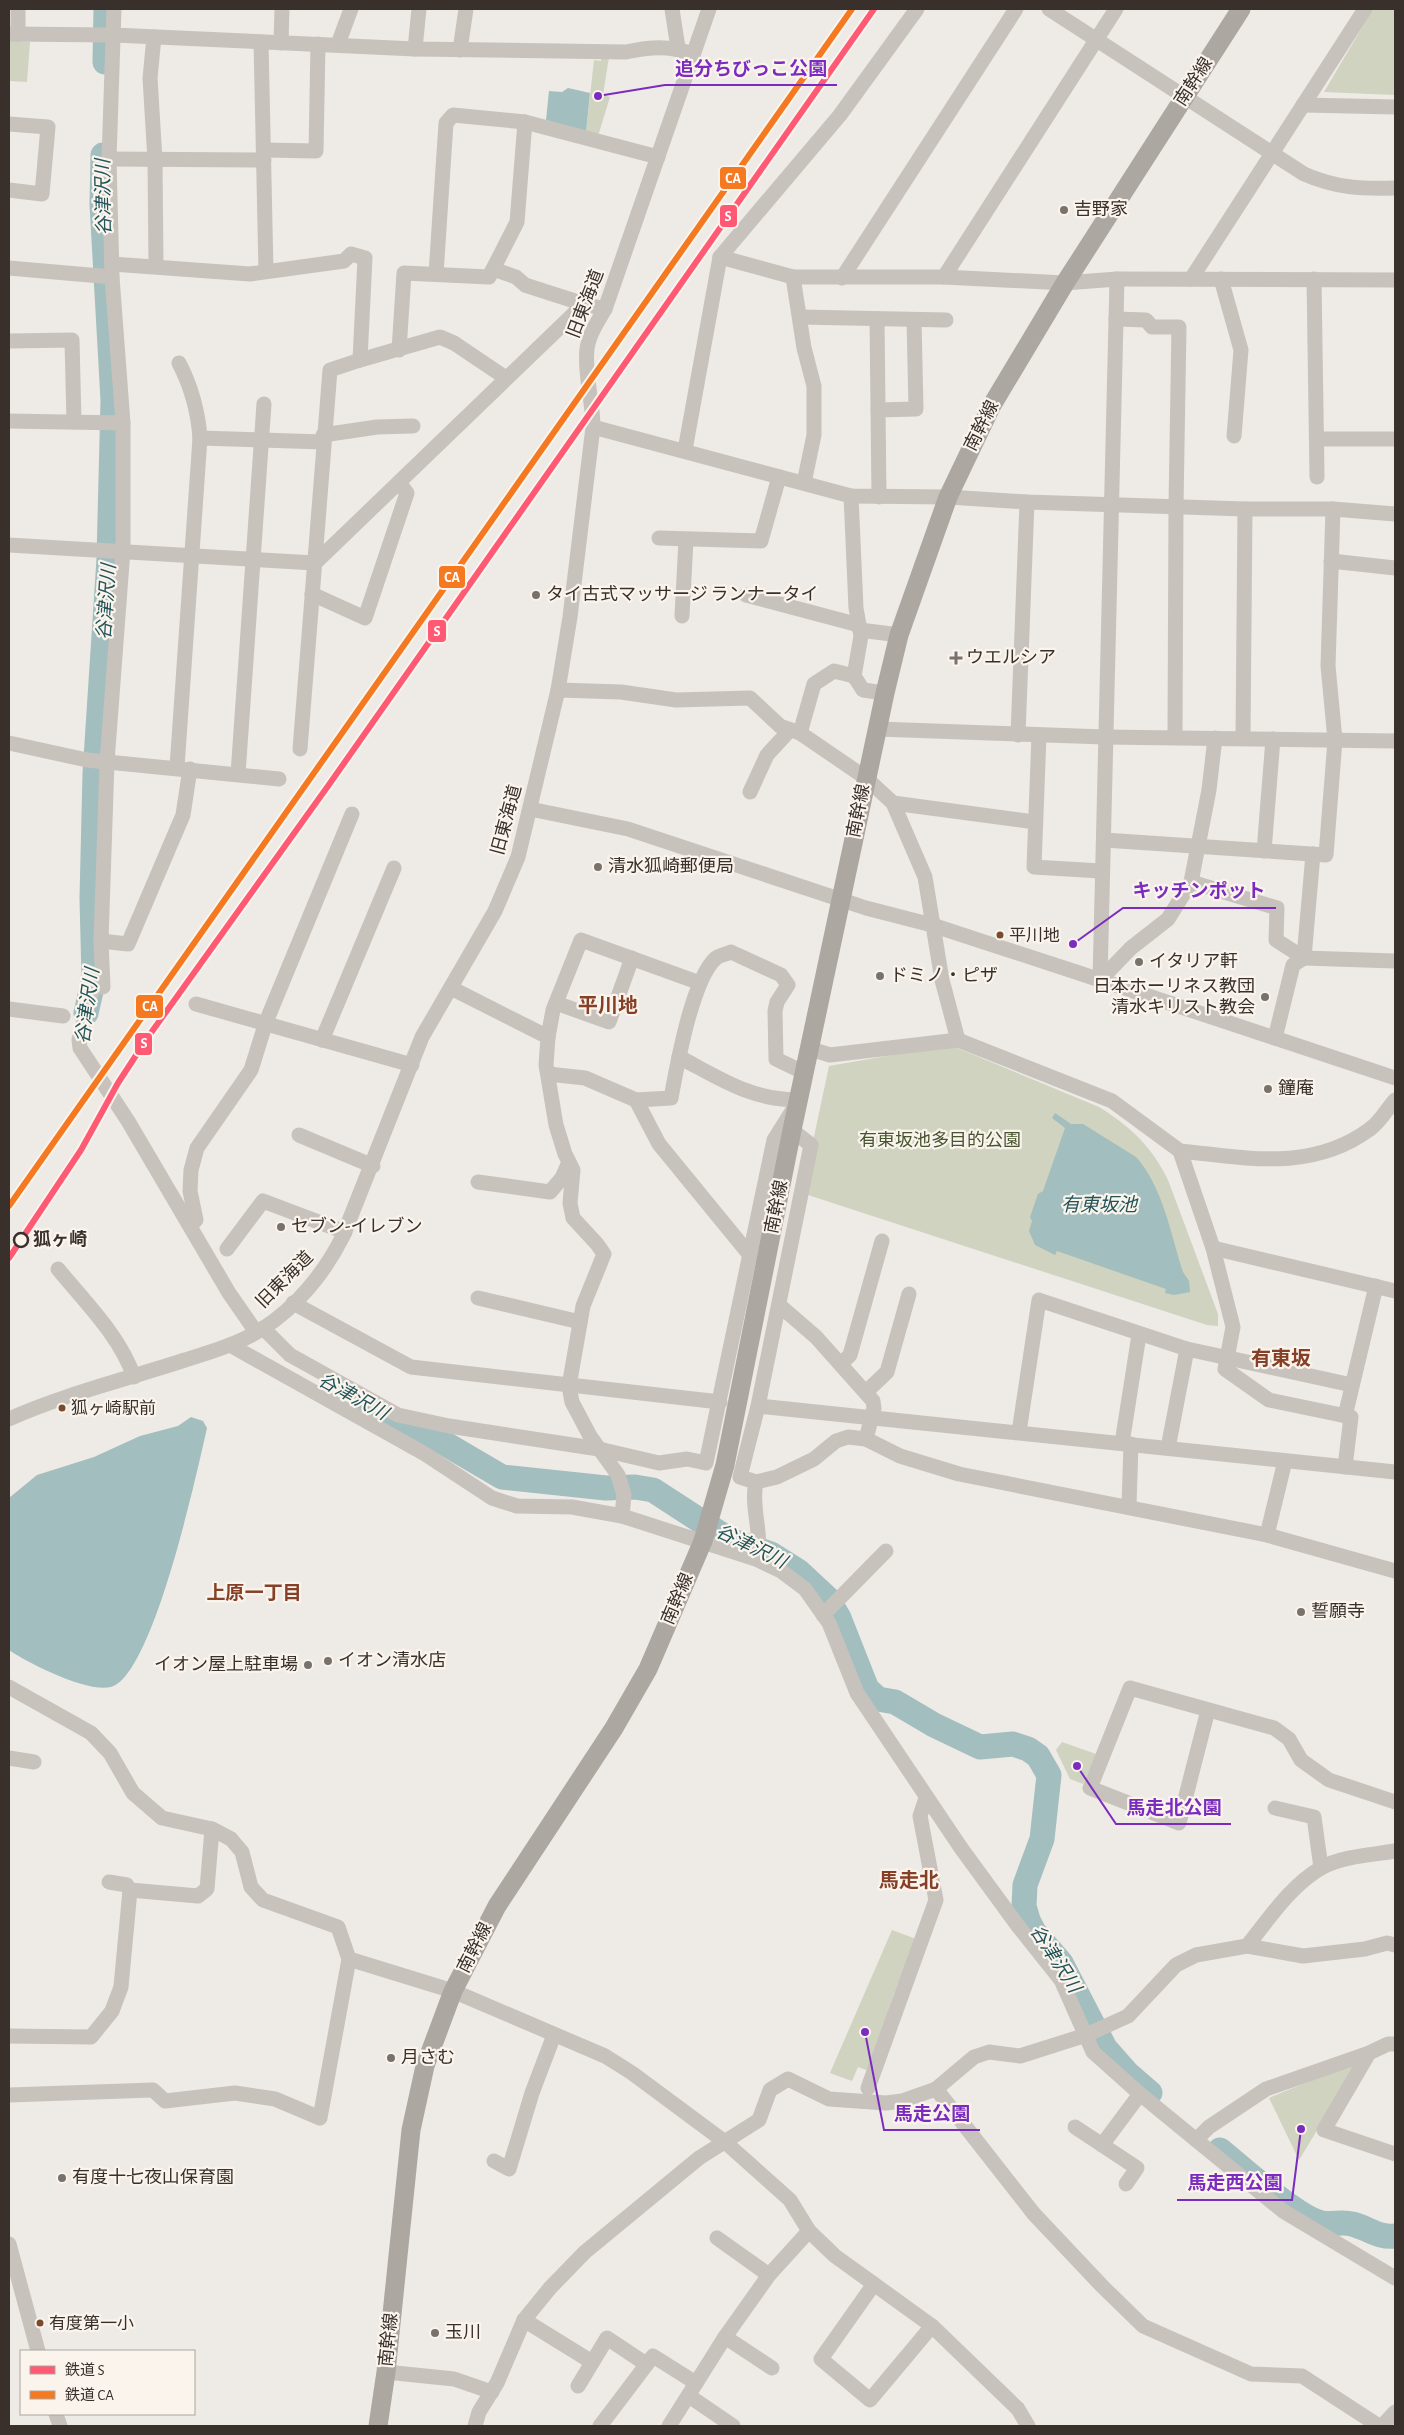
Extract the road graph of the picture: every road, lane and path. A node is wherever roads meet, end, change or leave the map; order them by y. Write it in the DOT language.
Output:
graph roads {
  1 [pos="18,9"];
  2 [pos="114,9"];
  3 [pos="282,9"];
  4 [pos="351,9"];
  5 [pos="419,9"];
  6 [pos="466,9"];
  7 [pos="672,9"];
  8 [pos="709,9"];
  9 [pos="917,9"];
  10 [pos="1016,9"];
  11 [pos="1049,9"];
  12 [pos="1116,9"];
  13 [pos="1241,9"];
  14 [pos="1365,9"];
  15 [pos="14,34"];
  16 [pos="114,35"];
  17 [pos="154,37"];
  18 [pos="1096,39"];
  19 [pos="261,42"];
  20 [pos="281,43"];
  21 [pos="318,44"];
  22 [pos="338,44"];
  23 [pos="678,48"];
  24 [pos="415,49"];
  25 [pos="460,50"];
  26 [pos="692,54"];
  27 [pos="1185,96"];
  28 [pos="1304,105"];
  29 [pos="1395,107"];
  30 [pos="525,122"];
  31 [pos="9,124"];
  32 [pos="1272,154"];
  33 [pos="265,155"];
  34 [pos="658,157"];
  35 [pos="109,159"];
  36 [pos="155,160"];
  37 [pos="1395,188"];
  38 [pos="9,190"];
  39 [pos="720,257"];
  40 [pos="156,266"];
  41 [pos="9,268"];
  42 [pos="493,269"];
  43 [pos="112,271"];
  44 [pos="266,271"];
  45 [pos="436,274"];
  46 [pos="793,277"];
  47 [pos="842,278"];
  48 [pos="944,278"];
  49 [pos="1117,279"];
  50 [pos="1191,279"];
  51 [pos="1221,279"];
  52 [pos="1314,279"];
  53 [pos="1395,280"];
  54 [pos="1065,282"];
  55 [pos="584,304"];
  56 [pos="606,310"];
  57 [pos="800,317"];
  58 [pos="876,319"];
  59 [pos="1116,319"];
  60 [pos="914,320"];
  61 [pos="946,320"];
  62 [pos="9,341"];
  63 [pos="399,350"];
  64 [pos="360,360"];
  65 [pos="179,363"];
  66 [pos="506,378"];
  67 [pos="264,404"];
  68 [pos="878,410"];
  69 [pos="9,421"];
  70 [pos="74,422"];
  71 [pos="123,423"];
  72 [pos="414,426"];
  73 [pos="593,427"];
  74 [pos="1234,436"];
  75 [pos="200,438"];
  76 [pos="323,438"];
  77 [pos="1318,439"];
  78 [pos="1395,439"];
  79 [pos="262,440"];
  80 [pos="685,450"];
  81 [pos="779,477"];
  82 [pos="1317,477"];
  83 [pos="399,483"];
  84 [pos="804,483"];
  85 [pos="851,496"];
  86 [pos="879,497"];
  87 [pos="948,497"];
  88 [pos="1027,502"];
  89 [pos="1110,504"];
  90 [pos="1176,506"];
  91 [pos="1245,509"];
  92 [pos="1333,509"];
  93 [pos="1395,514"];
  94 [pos="659,538"];
  95 [pos="686,540"];
  96 [pos="9,544"];
  97 [pos="123,550"];
  98 [pos="192,557"];
  99 [pos="252,558"];
  100 [pos="1331,562"];
  101 [pos="315,563"];
  102 [pos="1395,568"];
  103 [pos="312,594"];
  104 [pos="746,594"];
  105 [pos="682,616"];
  106 [pos="860,627"];
  107 [pos="900,635"];
  108 [pos="854,676"];
  109 [pos="558,690"];
  110 [pos="885,694"];
  111 [pos="877,729"];
  112 [pos="795,731"];
  113 [pos="1018,735"];
  114 [pos="1039,735"];
  115 [pos="1105,737"];
  116 [pos="1175,737"];
  117 [pos="1215,738"];
  118 [pos="1243,738"];
  119 [pos="1273,739"];
  120 [pos="1336,740"];
  121 [pos="1395,741"];
  122 [pos="9,743"];
  123 [pos="300,749"];
  124 [pos="107,762"];
  125 [pos="184,768"];
  126 [pos="238,774"];
  127 [pos="866,778"];
  128 [pos="279,779"];
  129 [pos="750,792"];
  130 [pos="893,803"];
  131 [pos="530,809"];
  132 [pos="352,814"];
  133 [pos="1035,822"];
  134 [pos="1104,840"];
  135 [pos="1197,846"];
  136 [pos="1264,851"];
  137 [pos="1313,854"];
  138 [pos="394,868"];
  139 [pos="1102,871"];
  140 [pos="1191,882"];
  141 [pos="842,899"];
  142 [pos="932,926"];
  143 [pos="101,941"];
  144 [pos="632,958"];
  145 [pos="1304,958"];
  146 [pos="1395,961"];
  147 [pos="1100,980"];
  148 [pos="700,983"];
  149 [pos="451,988"];
  150 [pos="556,1003"];
  151 [pos="196,1004"];
  152 [pos="9,1009"];
  153 [pos="63,1016"];
  154 [pos="266,1022"];
  155 [pos="548,1037"];
  156 [pos="1275,1038"];
  157 [pos="322,1040"];
  158 [pos="958,1040"];
  159 [pos="810,1049"];
  160 [pos="679,1057"];
  161 [pos="412,1065"];
  162 [pos="805,1073"];
  163 [pos="548,1074"];
  164 [pos="1395,1078"];
  165 [pos="636,1100"];
  166 [pos="800,1100"];
  167 [pos="1395,1100"];
  168 [pos="792,1130"];
  169 [pos="298,1135"];
  170 [pos="1180,1151"];
  171 [pos="569,1162"];
  172 [pos="373,1166"];
  173 [pos="478,1182"];
  174 [pos="190,1225"];
  175 [pos="345,1232"];
  176 [pos="882,1241"];
  177 [pos="1213,1248"];
  178 [pos="227,1249"];
  179 [pos="749,1254"];
  180 [pos="58,1269"];
  181 [pos="1376,1286"];
  182 [pos="1395,1291"];
  183 [pos="909,1294"];
  184 [pos="478,1298"];
  185 [pos="293,1303"];
  186 [pos="779,1304"];
  187 [pos="580,1322"];
  188 [pos="259,1330"];
  189 [pos="1139,1335"];
  190 [pos="230,1346"];
  191 [pos="1187,1350"];
  192 [pos="1225,1357"];
  193 [pos="841,1364"];
  194 [pos="134,1377"];
  195 [pos="1352,1385"];
  196 [pos="569,1386"];
  197 [pos="866,1392"];
  198 [pos="720,1402"];
  199 [pos="758,1406"];
  200 [pos="1344,1416"];
  201 [pos="871,1418"];
  202 [pos="9,1419"];
  203 [pos="1019,1432"];
  204 [pos="866,1439"];
  205 [pos="1127,1444"];
  206 [pos="1168,1448"];
  207 [pos="599,1449"];
  208 [pos="1285,1461"];
  209 [pos="1345,1467"];
  210 [pos="1395,1472"];
  211 [pos="756,1482"];
  212 [pos="1129,1506"];
  213 [pos="622,1516"];
  214 [pos="1267,1535"];
  215 [pos="703,1541"];
  216 [pos="886,1551"];
  217 [pos="756,1559"];
  218 [pos="1395,1571"];
  219 [pos="823,1615"];
  220 [pos="9,1687"];
  221 [pos="1208,1710"];
  222 [pos="9,1758"];
  223 [pos="34,1762"];
  224 [pos="926,1798"];
  225 [pos="1395,1802"];
  226 [pos="1275,1808"];
  227 [pos="212,1829"];
  228 [pos="1395,1851"];
  229 [pos="1321,1868"];
  230 [pos="109,1882"];
  231 [pos="130,1890"];
  232 [pos="1395,1945"];
  233 [pos="1247,1946"];
  234 [pos="350,1959"];
  235 [pos="453,1991"];
  236 [pos="554,2034"];
  237 [pos="1086,2035"];
  238 [pos="9,2036"];
  239 [pos="1395,2044"];
  240 [pos="1369,2053"];
  241 [pos="868,2088"];
  242 [pos="936,2089"];
  243 [pos="1140,2094"];
  244 [pos="9,2095"];
  245 [pos="1075,2126"];
  246 [pos="1196,2140"];
  247 [pos="725,2142"];
  248 [pos="1102,2145"];
  249 [pos="1395,2154"];
  250 [pos="494,2161"];
  251 [pos="1126,2184"];
  252 [pos="809,2231"];
  253 [pos="717,2238"];
  254 [pos="9,2244"];
  255 [pos="11,2260"];
  256 [pos="769,2275"];
  257 [pos="1395,2278"];
  258 [pos="874,2284"];
  259 [pos="524,2320"];
  260 [pos="932,2326"];
  261 [pos="725,2337"];
  262 [pos="38,2350"];
  263 [pos="592,2362"];
  264 [pos="646,2364"];
  265 [pos="772,2368"];
  266 [pos="386,2372"];
  267 [pos="578,2386"];
  268 [pos="692,2390"];
  269 [pos="492,2392"];
  270 [pos="1395,2412"];
  271 [pos="378,2426"];
  272 [pos="475,2426"];
  273 [pos="600,2426"];
  274 [pos="669,2426"];
  275 [pos="733,2426"];
  276 [pos="1028,2426"];
  277 [pos="1380,2426"];
  1 -- 15 [label="street"];
  2 -- 16 [label="street"];
  3 -- 20 [label="street"];
  4 -- 22 [label="street"];
  5 -- 24 [label="street"];
  6 -- 25 [label="street"];
  7 -- 23 [label="street"];
  8 -- 26 [label="street, 旧東海道"];
  9 -- 39 [label="street"];
  10 -- 47 [label="street"];
  11 -- 18 [label="street"];
  12 -- 18 [label="street"];
  13 -- 27 [label="main road, 南幹線"];
  14 -- 28 [label="street"];
  15 -- 16 [label="street"];
  16 -- 17 [label="street"];
  16 -- 35 [label="street"];
  17 -- 19 [label="street"];
  17 -- 36 [label="street"];
  18 -- 27 [label="street"];
  18 -- 48 [label="street"];
  19 -- 20 [label="street"];
  19 -- 33 [label="street"];
  20 -- 21 [label="street"];
  21 -- 22 [label="street"];
  21 -- 33 [label="street"];
  22 -- 24 [label="street"];
  23 -- 25 [label="street"];
  23 -- 26 [label="street"];
  24 -- 25 [label="street"];
  26 -- 34 [label="street, 旧東海道"];
  27 -- 32 [label="street"];
  27 -- 54 [label="main road, 南幹線"];
  28 -- 29 [label="street"];
  28 -- 32 [label="street"];
  30 -- 34 [label="street"];
  30 -- 42 [label="street"];
  30 -- 45 [label="street"];
  31 -- 38 [label="street"];
  32 -- 37 [label="street"];
  32 -- 50 [label="street"];
  33 -- 36 [label="street"];
  33 -- 44 [label="street"];
  34 -- 56 [label="street, 旧東海道"];
  35 -- 36 [label="street"];
  35 -- 43 [label="street"];
  36 -- 40 [label="street"];
  39 -- 46 [label="street"];
  39 -- 80 [label="street"];
  40 -- 43 [label="street"];
  40 -- 44 [label="street"];
  41 -- 43 [label="street"];
  42 -- 45 [label="street"];
  42 -- 55 [label="street"];
  43 -- 71 [label="street"];
  44 -- 64 [label="street"];
  45 -- 63 [label="street"];
  46 -- 47 [label="street"];
  46 -- 57 [label="street"];
  47 -- 48 [label="street"];
  48 -- 54 [label="street"];
  49 -- 50 [label="street"];
  49 -- 54 [label="street"];
  49 -- 59 [label="street"];
  50 -- 51 [label="street"];
  51 -- 52 [label="street"];
  51 -- 74 [label="street"];
  52 -- 53 [label="street"];
  52 -- 77 [label="street"];
  54 -- 87 [label="main road, 南幹線"];
  55 -- 56 [label="street"];
  55 -- 66 [label="street"];
  56 -- 73 [label="street, 旧東海道"];
  57 -- 58 [label="street"];
  57 -- 84 [label="street"];
  58 -- 60 [label="street"];
  58 -- 68 [label="street"];
  59 -- 89 [label="street"];
  59 -- 90 [label="street"];
  60 -- 61 [label="street"];
  60 -- 68 [label="street"];
  62 -- 70 [label="street"];
  63 -- 64 [label="street"];
  63 -- 66 [label="street"];
  64 -- 76 [label="street"];
  65 -- 75 [label="street"];
  66 -- 83 [label="street"];
  67 -- 79 [label="street"];
  68 -- 86 [label="street"];
  69 -- 70 [label="street"];
  70 -- 71 [label="street"];
  71 -- 97 [label="street"];
  72 -- 76 [label="street"];
  73 -- 80 [label="street"];
  73 -- 109 [label="street, 旧東海道"];
  75 -- 79 [label="street"];
  75 -- 98 [label="street"];
  76 -- 79 [label="street"];
  76 -- 101 [label="street"];
  77 -- 78 [label="street"];
  77 -- 82 [label="street"];
  79 -- 99 [label="street"];
  80 -- 81 [label="street"];
  81 -- 84 [label="street"];
  81 -- 95 [label="street"];
  83 -- 101 [label="street"];
  83 -- 103 [label="street"];
  84 -- 85 [label="street"];
  85 -- 86 [label="street"];
  85 -- 106 [label="street"];
  86 -- 87 [label="street"];
  87 -- 88 [label="street"];
  87 -- 107 [label="main road, 南幹線"];
  88 -- 89 [label="street"];
  88 -- 113 [label="street"];
  89 -- 90 [label="street"];
  89 -- 115 [label="street"];
  90 -- 91 [label="street"];
  90 -- 116 [label="street"];
  91 -- 92 [label="street"];
  91 -- 118 [label="street"];
  92 -- 93 [label="street"];
  92 -- 100 [label="street"];
  94 -- 95 [label="street"];
  95 -- 105 [label="street"];
  96 -- 97 [label="street"];
  97 -- 98 [label="street"];
  97 -- 124 [label="street"];
  98 -- 99 [label="street"];
  98 -- 125 [label="street"];
  99 -- 101 [label="street"];
  99 -- 126 [label="street"];
  100 -- 102 [label="street"];
  100 -- 120 [label="street"];
  101 -- 103 [label="street"];
  103 -- 123 [label="street"];
  104 -- 106 [label="street"];
  106 -- 107 [label="street"];
  106 -- 108 [label="street"];
  107 -- 110 [label="main road, 南幹線"];
  108 -- 110 [label="street"];
  108 -- 112 [label="street"];
  109 -- 112 [label="street"];
  109 -- 131 [label="street, 旧東海道"];
  110 -- 111 [label="main road, 南幹線"];
  111 -- 113 [label="street"];
  111 -- 127 [label="main road, 南幹線"];
  112 -- 127 [label="street"];
  112 -- 129 [label="street"];
  113 -- 114 [label="street"];
  114 -- 115 [label="street"];
  114 -- 133 [label="street"];
  115 -- 116 [label="street"];
  115 -- 134 [label="street"];
  116 -- 117 [label="street"];
  117 -- 118 [label="street"];
  117 -- 135 [label="street"];
  118 -- 119 [label="street"];
  119 -- 120 [label="street"];
  119 -- 136 [label="street"];
  120 -- 121 [label="street"];
  120 -- 137 [label="street"];
  122 -- 124 [label="street"];
  124 -- 125 [label="street"];
  124 -- 143 [label="street"];
  125 -- 126 [label="street"];
  125 -- 143 [label="street"];
  126 -- 128 [label="street"];
  127 -- 130 [label="street"];
  127 -- 141 [label="main road, 南幹線"];
  130 -- 133 [label="street"];
  130 -- 142 [label="street"];
  131 -- 141 [label="street"];
  131 -- 149 [label="street, 旧東海道"];
  132 -- 154 [label="street"];
  133 -- 139 [label="street"];
  134 -- 135 [label="street"];
  134 -- 139 [label="street"];
  135 -- 136 [label="street"];
  135 -- 140 [label="street"];
  136 -- 137 [label="street"];
  137 -- 145 [label="street"];
  138 -- 157 [label="street"];
  139 -- 147 [label="street"];
  140 -- 145 [label="street"];
  140 -- 147 [label="street"];
  141 -- 142 [label="street"];
  141 -- 159 [label="main road, 南幹線"];
  142 -- 147 [label="street"];
  142 -- 158 [label="street"];
  143 -- 174 [label="street"];
  144 -- 148 [label="street"];
  144 -- 150 [label="street"];
  144 -- 150 [label="street"];
  145 -- 146 [label="street"];
  145 -- 156 [label="street"];
  147 -- 156 [label="street"];
  148 -- 160 [label="street"];
  148 -- 162 [label="street"];
  149 -- 155 [label="street"];
  149 -- 161 [label="street, 旧東海道"];
  150 -- 155 [label="street"];
  151 -- 154 [label="street"];
  152 -- 153 [label="street"];
  154 -- 157 [label="street"];
  154 -- 174 [label="street"];
  155 -- 163 [label="street"];
  156 -- 164 [label="street"];
  157 -- 161 [label="street"];
  158 -- 159 [label="street"];
  158 -- 170 [label="street"];
  159 -- 162 [label="main road, 南幹線"];
  160 -- 165 [label="street"];
  160 -- 166 [label="street"];
  161 -- 172 [label="street, 旧東海道"];
  162 -- 166 [label="main road, 南幹線"];
  163 -- 165 [label="street"];
  163 -- 171 [label="street"];
  165 -- 179 [label="street"];
  166 -- 168 [label="main road, 南幹線"];
  166 -- 179 [label="street"];
  167 -- 170 [label="street"];
  168 -- 186 [label="street"];
  168 -- 215 [label="main road, 南幹線"];
  169 -- 172 [label="street"];
  170 -- 177 [label="street"];
  171 -- 173 [label="street"];
  171 -- 187 [label="street"];
  172 -- 175 [label="street, 旧東海道"];
  174 -- 188 [label="street"];
  175 -- 178 [label="street"];
  175 -- 185 [label="street, 旧東海道"];
  176 -- 193 [label="street"];
  177 -- 181 [label="street"];
  177 -- 192 [label="street"];
  179 -- 198 [label="street"];
  180 -- 194 [label="street"];
  181 -- 182 [label="street"];
  181 -- 195 [label="street"];
  183 -- 197 [label="street"];
  184 -- 187 [label="street"];
  185 -- 188 [label="street, 旧東海道"];
  185 -- 196 [label="street"];
  186 -- 193 [label="street"];
  186 -- 199 [label="street"];
  187 -- 196 [label="street"];
  188 -- 190 [label="street, 旧東海道"];
  188 -- 207 [label="street"];
  189 -- 191 [label="street"];
  189 -- 203 [label="street"];
  189 -- 205 [label="street"];
  190 -- 194 [label="street, 旧東海道"];
  190 -- 213 [label="street"];
  191 -- 192 [label="street"];
  191 -- 206 [label="street"];
  192 -- 195 [label="street"];
  192 -- 200 [label="street"];
  193 -- 197 [label="street"];
  194 -- 202 [label="street, 旧東海道"];
  195 -- 200 [label="street"];
  196 -- 198 [label="street"];
  196 -- 207 [label="street"];
  197 -- 201 [label="street"];
  198 -- 207 [label="street"];
  199 -- 201 [label="street"];
  199 -- 211 [label="street"];
  200 -- 209 [label="street"];
  201 -- 203 [label="street"];
  201 -- 204 [label="street"];
  203 -- 205 [label="street"];
  204 -- 211 [label="street"];
  204 -- 212 [label="street"];
  205 -- 206 [label="street"];
  205 -- 212 [label="street"];
  206 -- 208 [label="street"];
  207 -- 213 [label="street"];
  208 -- 209 [label="street"];
  208 -- 214 [label="street"];
  209 -- 210 [label="street"];
  211 -- 217 [label="street"];
  212 -- 214 [label="street"];
  213 -- 215 [label="street"];
  214 -- 218 [label="street"];
  215 -- 217 [label="street"];
  215 -- 235 [label="main road, 南幹線"];
  216 -- 219 [label="street"];
  217 -- 219 [label="street"];
  219 -- 224 [label="street"];
  220 -- 227 [label="street"];
  221 -- 221 [label="street"];
  221 -- 225 [label="street"];
  222 -- 223 [label="street"];
  224 -- 237 [label="street"];
  224 -- 241 [label="street"];
  226 -- 229 [label="street"];
  227 -- 231 [label="street"];
  227 -- 234 [label="street"];
  228 -- 229 [label="street"];
  229 -- 233 [label="street"];
  230 -- 231 [label="street"];
  231 -- 238 [label="street"];
  232 -- 233 [label="street"];
  233 -- 237 [label="street"];
  234 -- 235 [label="street"];
  234 -- 244 [label="street"];
  235 -- 236 [label="street"];
  235 -- 266 [label="main road, 南幹線"];
  236 -- 247 [label="street"];
  236 -- 250 [label="street"];
  237 -- 242 [label="street"];
  237 -- 243 [label="street"];
  239 -- 240 [label="street"];
  240 -- 246 [label="street"];
  240 -- 249 [label="street"];
  242 -- 247 [label="street"];
  242 -- 277 [label="street"];
  243 -- 246 [label="street"];
  243 -- 248 [label="street"];
  245 -- 248 [label="street"];
  246 -- 257 [label="street"];
  247 -- 252 [label="street"];
  247 -- 259 [label="street"];
  248 -- 251 [label="street"];
  252 -- 256 [label="street"];
  252 -- 258 [label="street"];
  253 -- 256 [label="street"];
  254 -- 255 [label="street"];
  255 -- 262 [label="street"];
  256 -- 261 [label="street"];
  258 -- 260 [label="street"];
  258 -- 260 [label="street"];
  259 -- 263 [label="street"];
  259 -- 269 [label="street"];
  260 -- 276 [label="street"];
  261 -- 265 [label="street"];
  261 -- 268 [label="street"];
  263 -- 264 [label="street"];
  263 -- 267 [label="street"];
  264 -- 268 [label="street"];
  264 -- 273 [label="street"];
  266 -- 269 [label="street"];
  266 -- 271 [label="main road, 南幹線"];
  268 -- 274 [label="street"];
  268 -- 275 [label="street"];
  269 -- 272 [label="street"];
  270 -- 277 [label="street"];
}
